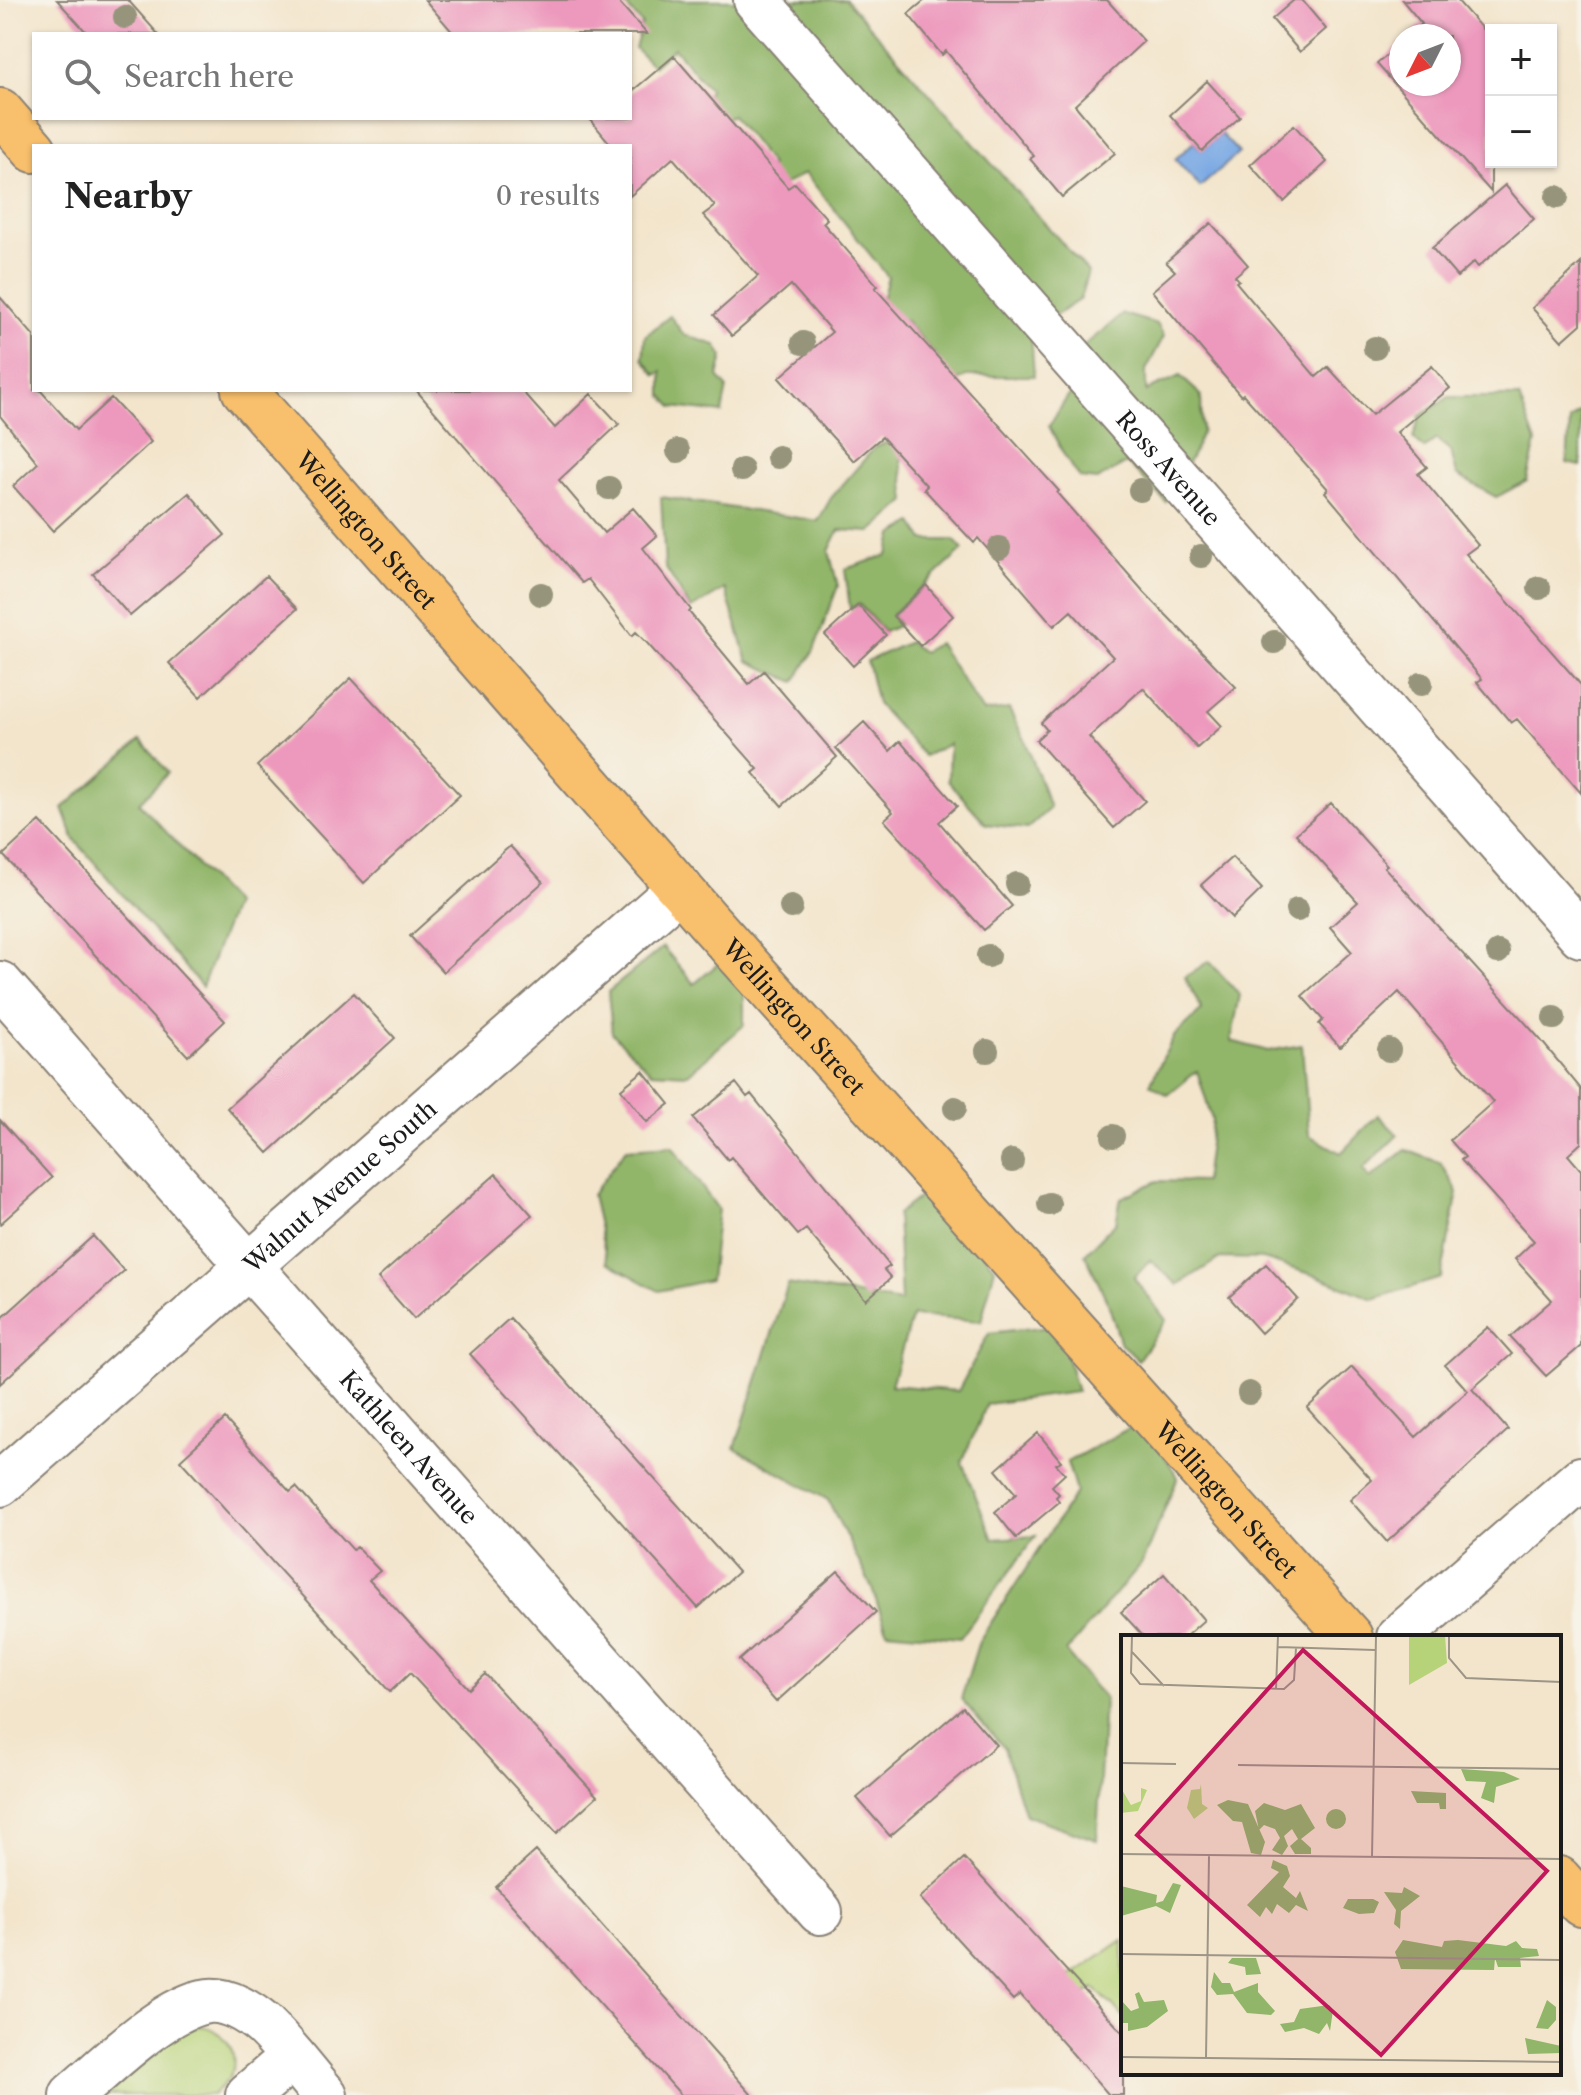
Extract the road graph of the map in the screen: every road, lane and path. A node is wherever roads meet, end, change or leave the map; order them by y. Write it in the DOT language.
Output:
graph roads {
  1 [pos="756,0"];
  2 [pos="0,111"];
  3 [pos="32,148"];
  4 [pos="246,392"];
  5 [pos="680,888"];
  6 [pos="1581,935"];
  7 [pos="0,984"];
  8 [pos="249,1267"];
  9 [pos="1581,1479"];
  10 [pos="0,1484"];
  11 [pos="1348,1635"];
  12 [pos="1401,1635"];
  13 [pos="1561,1881"];
  14 [pos="1581,1904"];
  15 [pos="820,1912"];
  16 [pos="293,2057"];
  17 [pos="72,2095"];
  18 [pos="248,2095"];
  19 [pos="325,2095"];
  1 -- 6 [label="street, Ross Avenue"];
  2 -- 3 [label="main road"];
  4 -- 5 [label="main road, Wellington Street"];
  5 -- 8 [label="street, Walnut Avenue South"];
  5 -- 11 [label="main road, Wellington Street"];
  7 -- 8 [label="street, Kathleen Avenue"];
  8 -- 10 [label="street, Walnut Avenue South"];
  8 -- 15 [label="street, Kathleen Avenue"];
  9 -- 12 [label="street"];
  13 -- 14 [label="main road"];
  16 -- 17 [label="street"];
  16 -- 18 [label="street"];
  16 -- 19 [label="street"];
}
